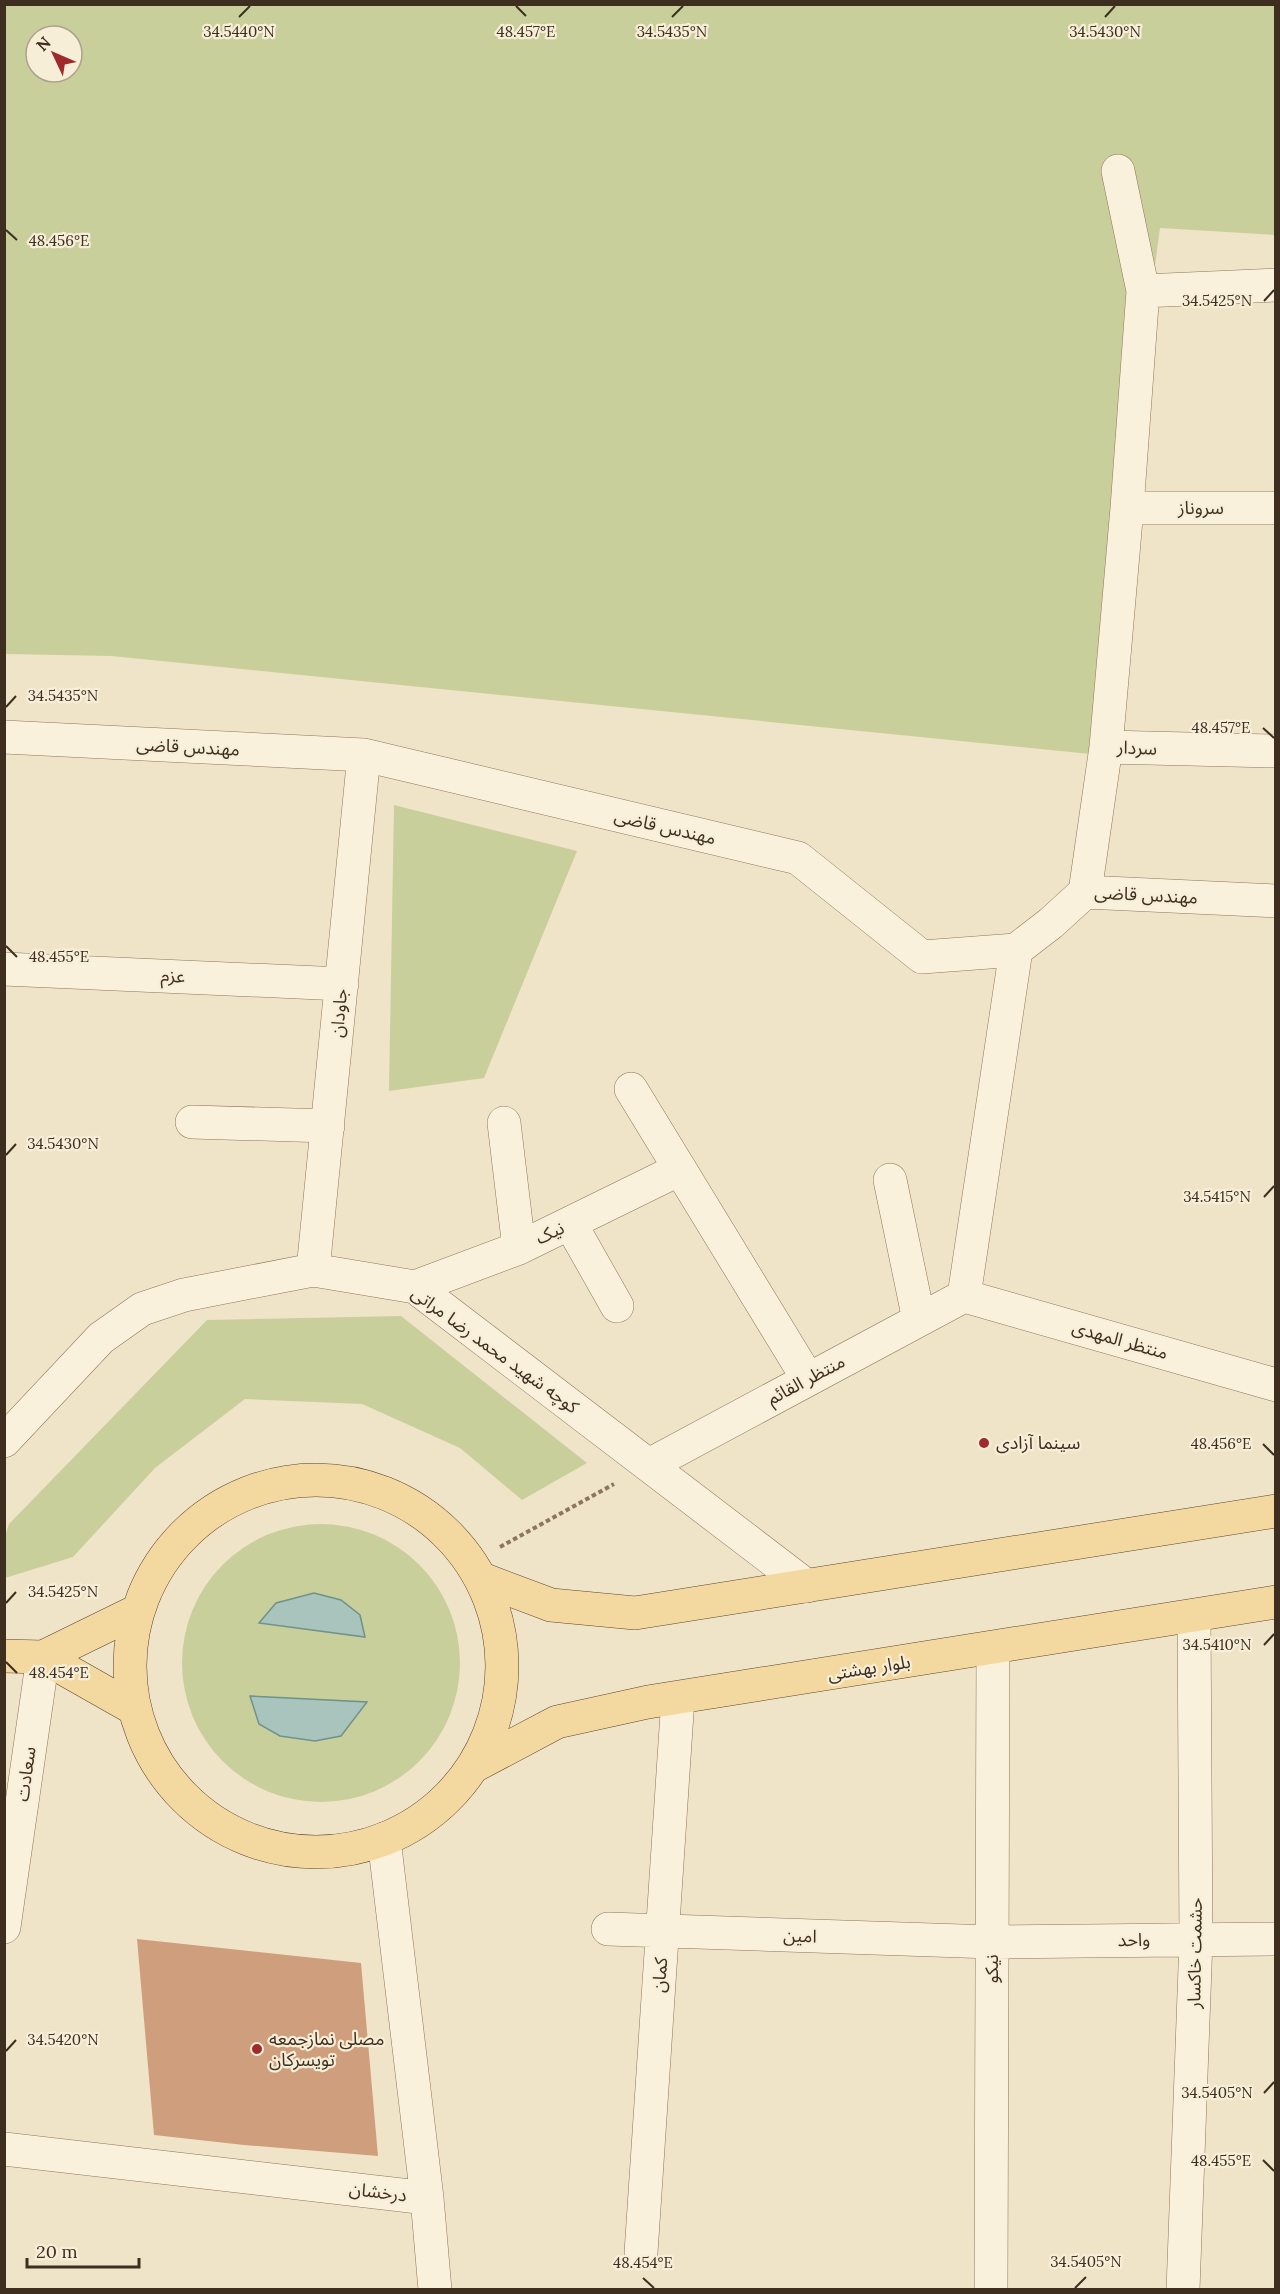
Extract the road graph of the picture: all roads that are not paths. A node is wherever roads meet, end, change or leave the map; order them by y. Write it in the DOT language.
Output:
graph roads {
  1 [pos="1118,171"];
  2 [pos="1275,285"];
  3 [pos="1143,291"];
  4 [pos="1127,508"];
  5 [pos="1275,508"];
  6 [pos="4,737"];
  7 [pos="1106,747"];
  8 [pos="1275,751"];
  9 [pos="364,755"];
  10 [pos="1084,892"];
  11 [pos="1275,901"];
  12 [pos="1016,950"];
  13 [pos="4,969"];
  14 [pos="342,984"];
  15 [pos="631,1089"];
  16 [pos="192,1122"];
  17 [pos="504,1123"];
  18 [pos="328,1126"];
  19 [pos="680,1169"];
  20 [pos="890,1180"];
  21 [pos="570,1223"];
  22 [pos="519,1248"];
  23 [pos="313,1270"];
  24 [pos="415,1287"];
  25 [pos="964,1296"];
  26 [pos="617,1306"];
  27 [pos="919,1320"];
  28 [pos="808,1379"];
  29 [pos="1275,1385"];
  30 [pos="4,1441"];
  31 [pos="649,1465"];
  32 [pos="1275,1511"];
  33 [pos="476,1571"];
  34 [pos="807,1586"];
  35 [pos="1275,1602"];
  36 [pos="138,1611"];
  37 [pos="1194,1616"];
  38 [pos="993,1648"];
  39 [pos="4,1656"];
  40 [pos="43,1657"];
  41 [pos="678,1698"];
  42 [pos="133,1708"];
  43 [pos="474,1766"];
  44 [pos="384,1839"];
  45 [pos="4,1928"];
  46 [pos="608,1929"];
  47 [pos="663,1931"];
  48 [pos="1275,1939"];
  49 [pos="1196,1940"];
  50 [pos="992,1942"];
  51 [pos="4,2149"];
  52 [pos="427,2198"];
  53 [pos="641,2253"];
  54 [pos="435,2289"];
  55 [pos="991,2289"];
  56 [pos="1183,2289"];
  1 -- 3 [label="street"];
  2 -- 3 [label="street"];
  3 -- 4 [label="street"];
  4 -- 5 [label="street, سروناز"];
  4 -- 7 [label="street"];
  6 -- 9 [label="street, مهندس قاضی"];
  7 -- 8 [label="street, سردار"];
  7 -- 10 [label="street"];
  9 -- 12 [label="street, مهندس قاضی"];
  9 -- 14 [label="street, جاودان"];
  10 -- 11 [label="street, مهندس قاضی"];
  10 -- 12 [label="street, مهندس قاضی"];
  12 -- 25 [label="street"];
  13 -- 14 [label="street, عزم"];
  14 -- 18 [label="street, جاودان"];
  15 -- 19 [label="street"];
  16 -- 18 [label="street"];
  17 -- 22 [label="street"];
  18 -- 23 [label="street, جاودان"];
  19 -- 21 [label="street, نیک"];
  19 -- 28 [label="street"];
  20 -- 27 [label="street"];
  21 -- 22 [label="street, نیک"];
  21 -- 26 [label="street"];
  22 -- 24 [label="street, نیک"];
  23 -- 24 [label="street, کوچه شهید محمد رضا مراتی"];
  23 -- 30 [label="street, کوچه شهید محمد رضا مراتی"];
  24 -- 31 [label="street, کوچه شهید محمد رضا مراتی"];
  25 -- 27 [label="street, منتظر القائم"];
  25 -- 29 [label="street, منتظر المهدی"];
  27 -- 28 [label="street, منتظر القائم"];
  28 -- 31 [label="street, منتظر القائم"];
  31 -- 34 [label="street, کوچه شهید محمد رضا مراتی"];
  32 -- 34 [label="main road"];
  33 -- 34 [label="main road"];
  33 -- 36 [label="main road"];
  33 -- 43 [label="main road"];
  35 -- 37 [label="main road, بلوار بهشتی"];
  36 -- 40 [label="main road"];
  36 -- 42 [label="main road"];
  37 -- 38 [label="main road, بلوار بهشتی"];
  37 -- 49 [label="street, حشمت خاکسار"];
  38 -- 41 [label="main road, بلوار بهشتی"];
  38 -- 50 [label="street, نیکو"];
  39 -- 40 [label="main road"];
  40 -- 42 [label="main road"];
  40 -- 45 [label="street, سعادت"];
  41 -- 43 [label="main road, بلوار بهشتی"];
  41 -- 47 [label="street, کمان"];
  42 -- 44 [label="main road"];
  43 -- 44 [label="main road"];
  44 -- 52 [label="street, درخشان"];
  46 -- 47 [label="street, امین"];
  47 -- 50 [label="street, امین"];
  47 -- 53 [label="street, کمان"];
  48 -- 49 [label="street, واحد"];
  49 -- 50 [label="street, واحد"];
  49 -- 56 [label="street, حشمت خاکسار"];
  50 -- 55 [label="street, نیکو"];
  51 -- 52 [label="street, درخشان"];
  52 -- 54 [label="street"];
}
